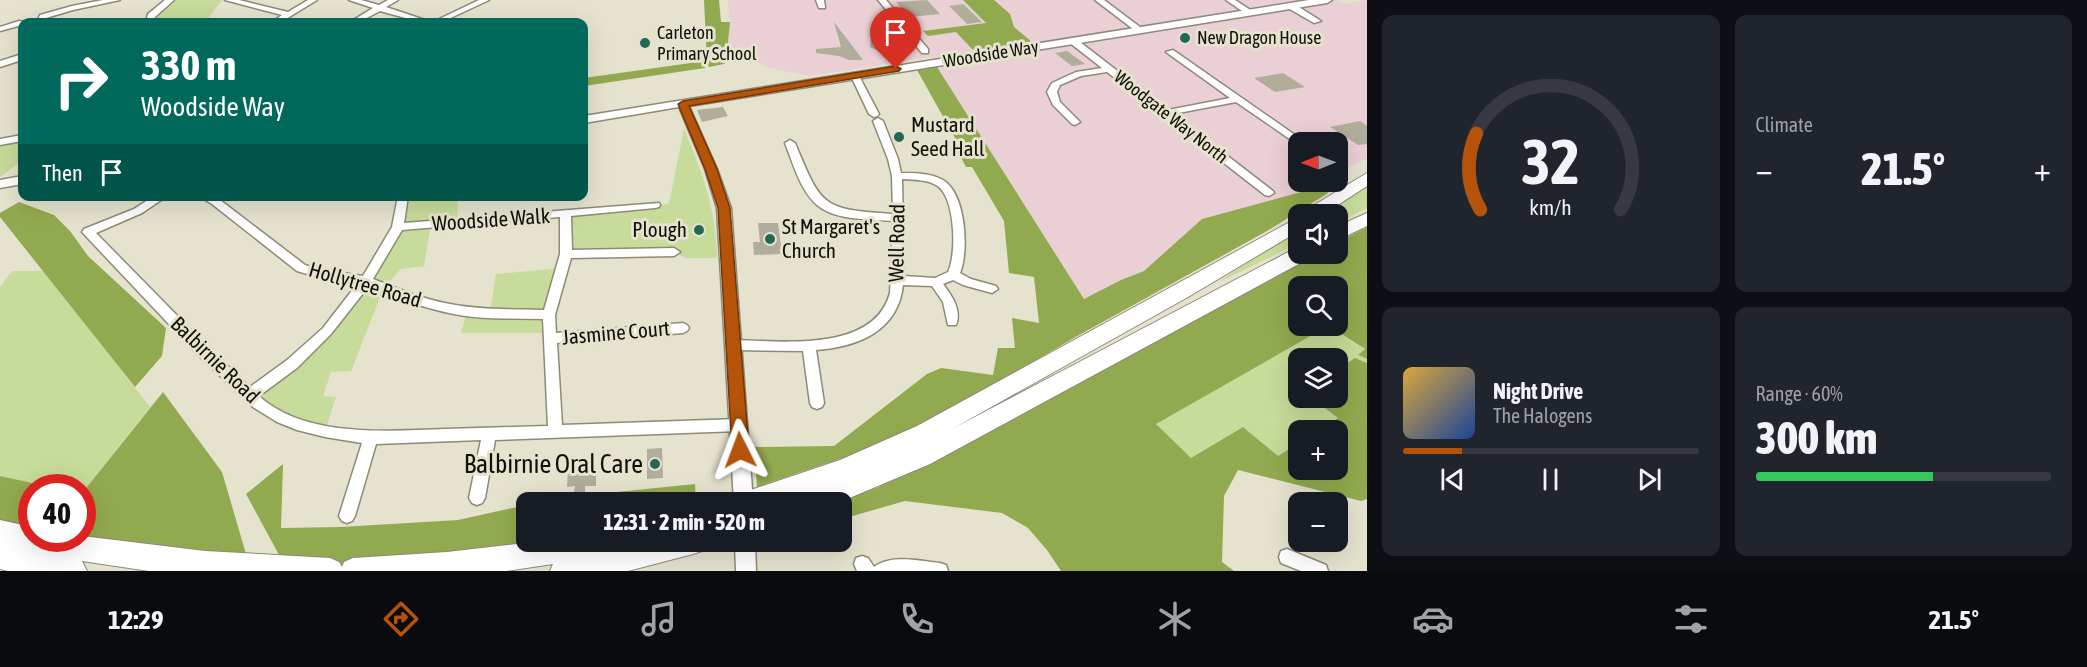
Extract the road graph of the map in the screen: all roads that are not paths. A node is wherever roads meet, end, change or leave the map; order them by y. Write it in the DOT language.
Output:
graph roads {
  1 [pos="116,0"];
  2 [pos="170,0"];
  3 [pos="230,0"];
  4 [pos="313,0"];
  5 [pos="353,0"];
  6 [pos="394,0"];
  7 [pos="485,0"];
  8 [pos="882,0"];
  9 [pos="1099,0"];
  10 [pos="1230,0"];
  11 [pos="1327,0"];
  12 [pos="88,2"];
  13 [pos="1291,6"];
  14 [pos="380,8"];
  15 [pos="1251,13"];
  16 [pos="288,14"];
  17 [pos="47,18"];
  18 [pos="151,18"];
  19 [pos="282,18"];
  20 [pos="361,18"];
  21 [pos="414,18"];
  22 [pos="446,18"];
  23 [pos="1317,21"];
  24 [pos="18,24"];
  25 [pos="0,29"];
  26 [pos="1140,30"];
  27 [pos="1073,41"];
  28 [pos="925,51"];
  29 [pos="1170,52"];
  30 [pos="18,58"];
  31 [pos="0,64"];
  32 [pos="1109,69"];
  33 [pos="855,76"];
  34 [pos="1239,99"];
  35 [pos="683,104"];
  36 [pos="1165,113"];
  37 [pos="588,118"];
  38 [pos="1075,122"];
  39 [pos="1288,134"];
  40 [pos="18,139"];
  41 [pos="0,142"];
  42 [pos="790,143"];
  43 [pos="897,176"];
  44 [pos="1367,178"];
  45 [pos="18,181"];
  46 [pos="0,184"];
  47 [pos="1269,193"];
  48 [pos="153,201"];
  49 [pos="214,201"];
  50 [pos="402,201"];
  51 [pos="1327,204"];
  52 [pos="655,205"];
  53 [pos="565,214"];
  54 [pos="897,218"];
  55 [pos="1367,219"];
  56 [pos="398,227"];
  57 [pos="1288,229"];
  58 [pos="1348,229"];
  59 [pos="674,252"];
  60 [pos="566,254"];
  61 [pos="1288,261"];
  62 [pos="953,275"];
  63 [pos="898,280"];
  64 [pos="366,281"];
  65 [pos="936,282"];
  66 [pos="992,289"];
  67 [pos="549,315"];
  68 [pos="952,322"];
  69 [pos="683,328"];
  70 [pos="549,339"];
  71 [pos="734,345"];
  72 [pos="808,345"];
  73 [pos="250,395"];
  74 [pos="817,403"];
  75 [pos="739,426"];
  76 [pos="555,432"];
  77 [pos="489,434"];
  78 [pos="371,438"];
  79 [pos="751,492"];
  80 [pos="779,492"];
  81 [pos="837,492"];
  82 [pos="477,498"];
  83 [pos="347,516"];
  84 [pos="0,532"];
  85 [pos="549,552"];
  86 [pos="654,552"];
  87 [pos="745,552"];
  88 [pos="0,556"];
  89 [pos="1287,557"];
  90 [pos="291,570"];
  91 [pos="74,571"];
  92 [pos="330,571"];
  93 [pos="353,571"];
  94 [pos="562,571"];
  95 [pos="746,571"];
  96 [pos="881,571"];
  97 [pos="940,571"];
  98 [pos="1320,571"];
  1 -- 12 [label="street"];
  2 -- 18 [label="street"];
  3 -- 16 [label="street"];
  4 -- 16 [label="street"];
  5 -- 14 [label="street"];
  6 -- 14 [label="street"];
  7 -- 22 [label="street"];
  8 -- 28 [label="street"];
  9 -- 26 [label="street"];
  10 -- 15 [label="street"];
  11 -- 13 [label="street, Woodside Way"];
  12 -- 17 [label="street"];
  13 -- 15 [label="street, Woodside Way"];
  13 -- 23 [label="street"];
  14 -- 20 [label="street"];
  14 -- 21 [label="street"];
  15 -- 26 [label="street, Woodside Way"];
  16 -- 19 [label="street"];
  24 -- 25 [label="street"];
  26 -- 27 [label="street, Woodside Way"];
  27 -- 32 [label="street, Woodgate Way North"];
  27 -- 33 [label="street, Woodside Way"];
  29 -- 34 [label="street"];
  30 -- 31 [label="street"];
  32 -- 36 [label="street, Woodgate Way North"];
  32 -- 38 [label="street"];
  33 -- 35 [label="street, Woodside Way"];
  33 -- 43 [label="street, Well Road"];
  34 -- 36 [label="street"];
  34 -- 39 [label="street"];
  35 -- 37 [label="street, Woodside Way"];
  35 -- 71 [label="street"];
  36 -- 47 [label="street, Woodgate Way North"];
  40 -- 41 [label="street"];
  42 -- 54 [label="street"];
  43 -- 54 [label="street, Well Road"];
  43 -- 62 [label="street"];
  44 -- 51 [label="highway"];
  45 -- 46 [label="street"];
  48 -- 73 [label="street, Balbirnie Road"];
  49 -- 64 [label="street, Hollytree Road"];
  50 -- 56 [label="street"];
  52 -- 53 [label="street, Woodside Walk"];
  53 -- 56 [label="street, Woodside Walk"];
  53 -- 60 [label="street"];
  54 -- 63 [label="street, Well Road"];
  55 -- 58 [label="highway"];
  56 -- 64 [label="street"];
  57 -- 80 [label="highway"];
  59 -- 60 [label="street"];
  60 -- 67 [label="street"];
  61 -- 81 [label="highway"];
  62 -- 65 [label="street"];
  62 -- 66 [label="street"];
  63 -- 65 [label="street"];
  63 -- 72 [label="street, Well Road"];
  64 -- 67 [label="street, Hollytree Road"];
  64 -- 73 [label="street"];
  65 -- 68 [label="street"];
  67 -- 70 [label="street"];
  69 -- 70 [label="street, Jasmine Court"];
  70 -- 76 [label="street"];
  71 -- 72 [label="street, Well Road"];
  71 -- 75 [label="street"];
  72 -- 74 [label="street"];
  73 -- 78 [label="street, Balbirnie Road"];
  75 -- 76 [label="street, Balbirnie Road"];
  75 -- 79 [label="street"];
  76 -- 77 [label="street, Balbirnie Road"];
  77 -- 78 [label="street, Balbirnie Road"];
  77 -- 82 [label="street"];
  78 -- 83 [label="street"];
  84 -- 90 [label="highway"];
  85 -- 93 [label="highway"];
  86 -- 94 [label="highway"];
  87 -- 95 [label="street"];
  88 -- 91 [label="highway"];
  89 -- 98 [label="street"];
  90 -- 92 [label="highway"];
  96 -- 97 [label="street"];
}
